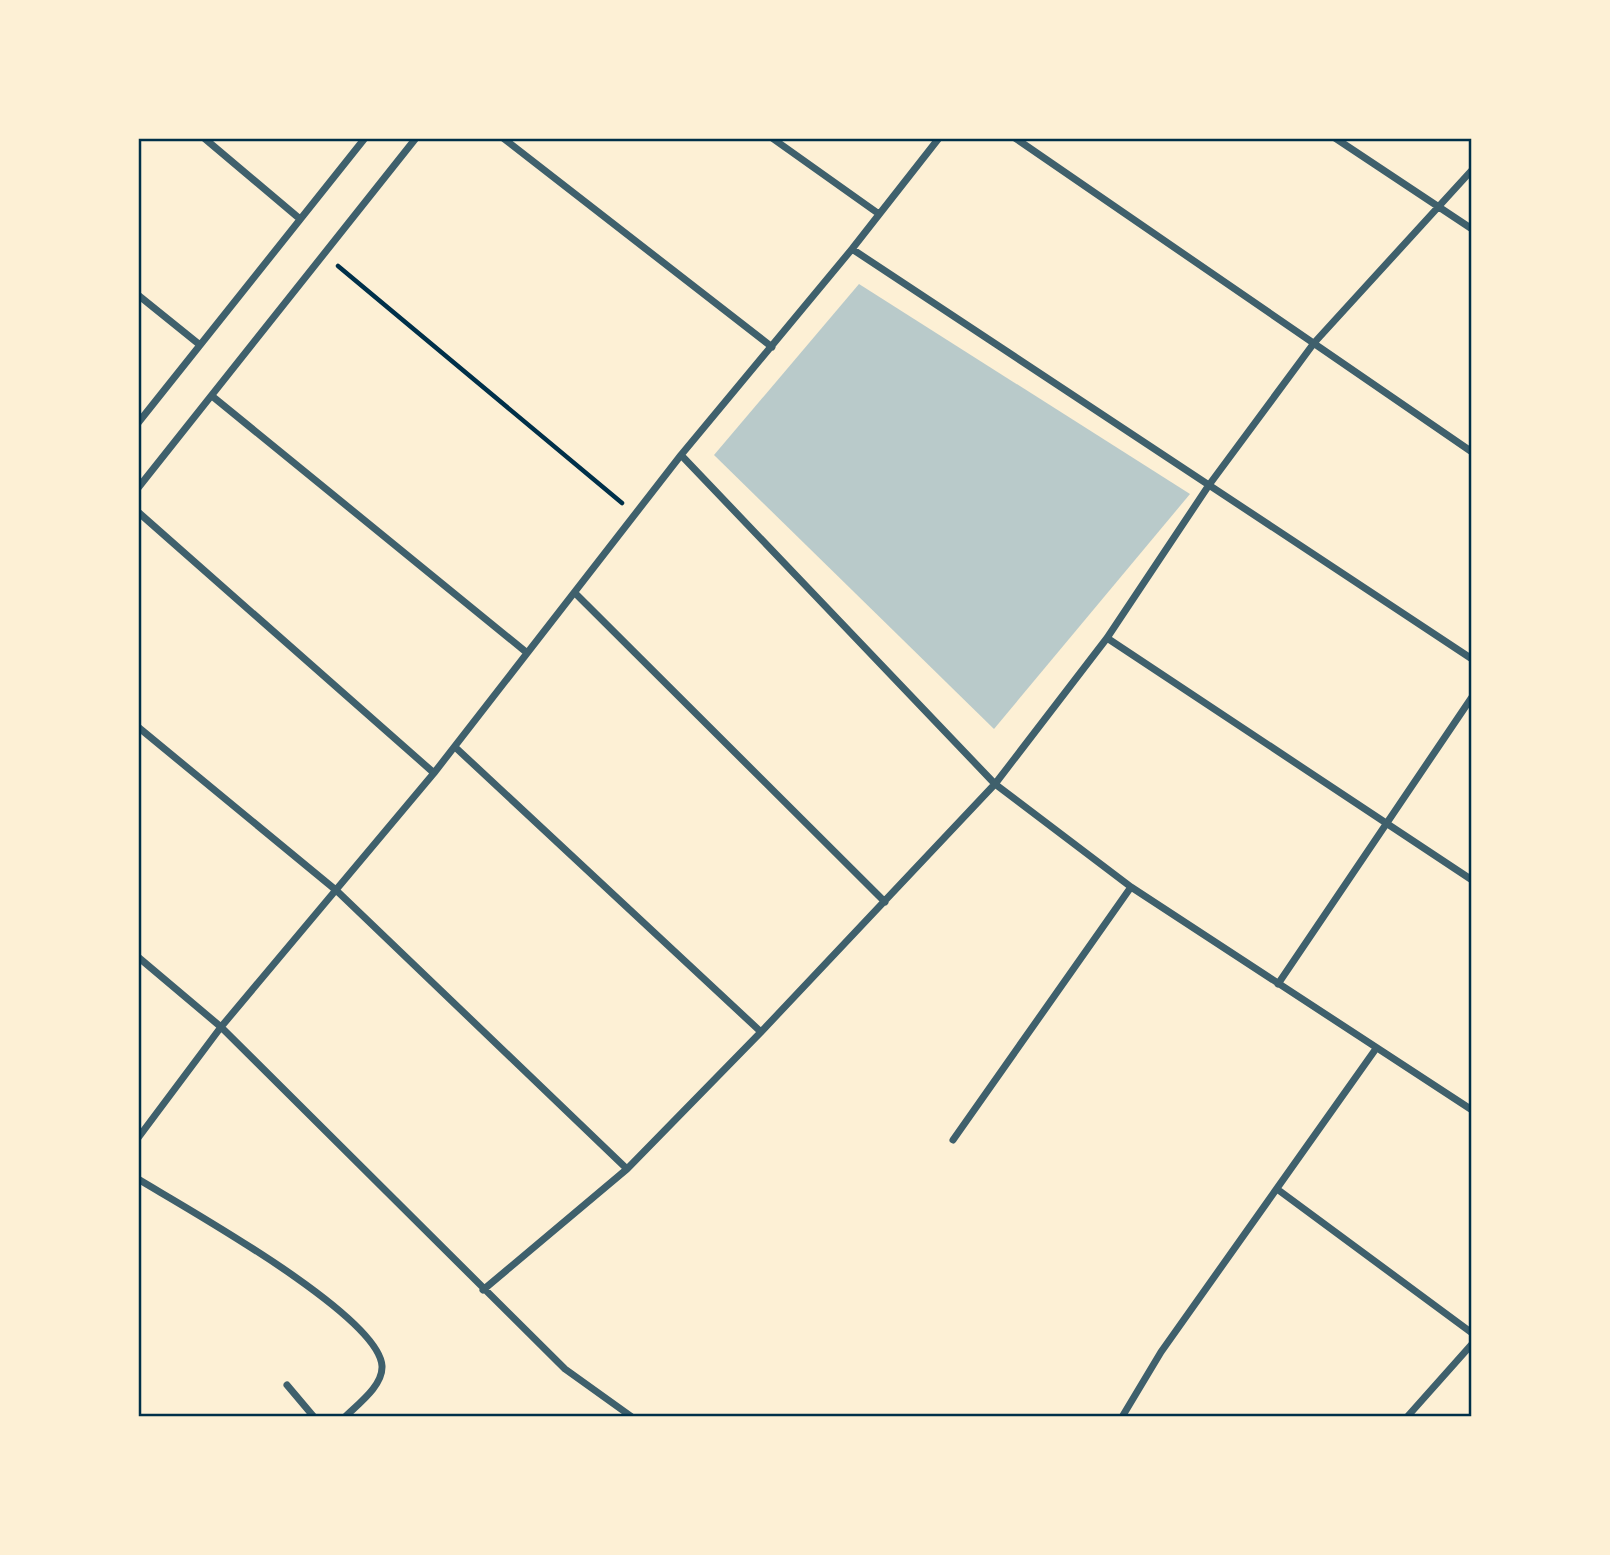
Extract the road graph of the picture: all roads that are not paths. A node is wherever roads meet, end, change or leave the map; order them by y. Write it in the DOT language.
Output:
graph roads {
  1 [pos="204,138"];
  2 [pos="365,138"];
  3 [pos="416,138"];
  4 [pos="503,138"];
  5 [pos="772,138"];
  6 [pos="939,138"];
  7 [pos="1015,138"];
  8 [pos="1335,138"];
  9 [pos="1472,170"];
  10 [pos="1438,207"];
  11 [pos="879,214"];
  12 [pos="300,219"];
  13 [pos="1472,229"];
  14 [pos="852,249"];
  15 [pos="138,295"];
  16 [pos="1314,343"];
  17 [pos="200,345"];
  18 [pos="772,346"];
  19 [pos="212,396"];
  20 [pos="138,423"];
  21 [pos="1472,452"];
  22 [pos="681,455"];
  23 [pos="1209,485"];
  24 [pos="138,488"];
  25 [pos="138,512"];
  26 [pos="576,594"];
  27 [pos="1107,638"];
  28 [pos="527,652"];
  29 [pos="1472,659"];
  30 [pos="1472,697"];
  31 [pos="138,727"];
  32 [pos="455,747"];
  33 [pos="433,773"];
  34 [pos="995,784"];
  35 [pos="1388,825"];
  36 [pos="1472,880"];
  37 [pos="1131,887"];
  38 [pos="337,891"];
  39 [pos="885,902"];
  40 [pos="138,957"];
  41 [pos="1278,984"];
  42 [pos="221,1027"];
  43 [pos="761,1032"];
  44 [pos="1375,1049"];
  45 [pos="1472,1110"];
  46 [pos="138,1138"];
  47 [pos="953,1140"];
  48 [pos="627,1169"];
  49 [pos="138,1179"];
  50 [pos="1277,1189"];
  51 [pos="483,1290"];
  52 [pos="1472,1333"];
  53 [pos="1472,1344"];
  54 [pos="287,1384"];
  55 [pos="314,1417"];
  56 [pos="345,1417"];
  57 [pos="632,1417"];
  58 [pos="1122,1417"];
  59 [pos="1407,1417"];
  1 -- 12 [label="street"];
  2 -- 12 [label="street"];
  3 -- 19 [label="street"];
  4 -- 18 [label="street"];
  5 -- 11 [label="street"];
  6 -- 11 [label="street"];
  7 -- 16 [label="street"];
  8 -- 10 [label="street"];
  9 -- 10 [label="street"];
  10 -- 13 [label="street"];
  10 -- 16 [label="street"];
  11 -- 14 [label="street"];
  12 -- 17 [label="street"];
  14 -- 18 [label="street"];
  14 -- 23 [label="street"];
  15 -- 17 [label="street"];
  16 -- 21 [label="street"];
  16 -- 23 [label="street"];
  17 -- 20 [label="street"];
  18 -- 22 [label="street"];
  19 -- 24 [label="street"];
  19 -- 28 [label="street"];
  22 -- 26 [label="street"];
  22 -- 34 [label="street"];
  23 -- 27 [label="street"];
  23 -- 29 [label="street"];
  25 -- 33 [label="street"];
  26 -- 28 [label="street"];
  26 -- 39 [label="street"];
  27 -- 34 [label="street"];
  27 -- 35 [label="street"];
  28 -- 32 [label="street"];
  30 -- 35 [label="street"];
  31 -- 38 [label="street"];
  32 -- 33 [label="street"];
  32 -- 43 [label="street"];
  33 -- 38 [label="street"];
  34 -- 37 [label="street"];
  34 -- 39 [label="street"];
  35 -- 36 [label="street"];
  35 -- 41 [label="street"];
  37 -- 41 [label="street"];
  37 -- 47 [label="street"];
  38 -- 42 [label="street"];
  38 -- 48 [label="street"];
  39 -- 43 [label="street"];
  40 -- 42 [label="street"];
  41 -- 44 [label="street"];
  42 -- 46 [label="street"];
  42 -- 51 [label="street"];
  43 -- 48 [label="street"];
  44 -- 45 [label="street"];
  44 -- 50 [label="street"];
  48 -- 51 [label="street"];
  49 -- 56 [label="street"];
  50 -- 52 [label="street"];
  50 -- 58 [label="street"];
  51 -- 57 [label="street"];
  53 -- 59 [label="street"];
  54 -- 55 [label="street"];
}
